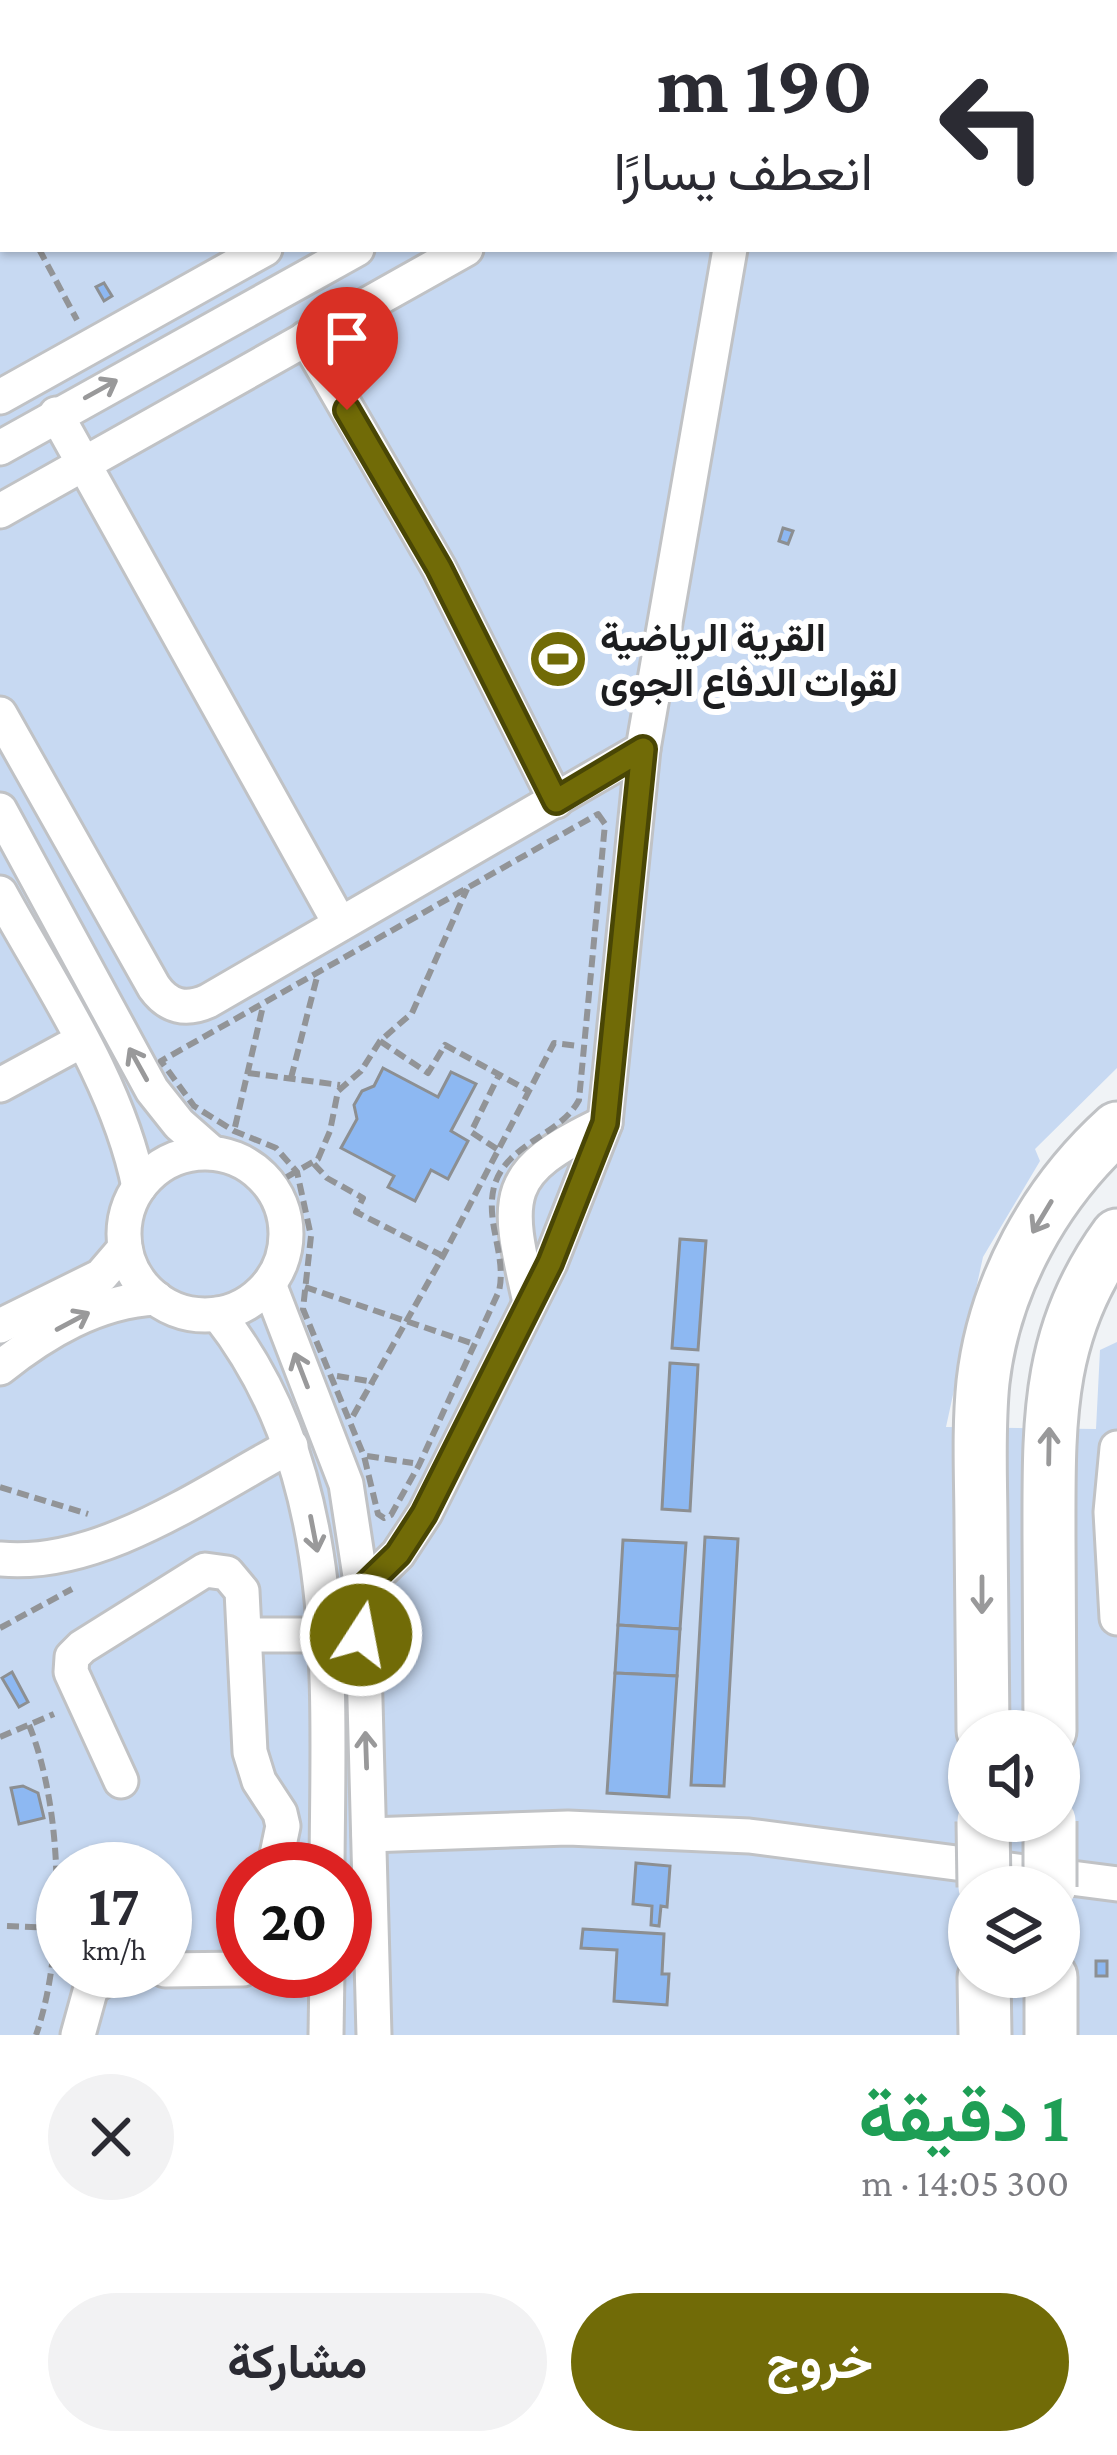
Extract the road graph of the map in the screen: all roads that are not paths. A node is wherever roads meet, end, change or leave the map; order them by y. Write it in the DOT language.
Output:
graph roads {
  1 [pos="260,252"];
  2 [pos="351,252"];
  3 [pos="454,252"];
  4 [pos="729,252"];
  5 [pos="306,338"];
  6 [pos="0,398"];
  7 [pos="56,413"];
  8 [pos="0,448"];
  9 [pos="84,464"];
  10 [pos="0,511"];
  11 [pos="0,714"];
  12 [pos="643,749"];
  13 [pos="556,801"];
  14 [pos="0,810"];
  15 [pos="0,893"];
  16 [pos="340,924"];
  17 [pos="81,1041"];
  18 [pos="0,1085"];
  19 [pos="605,1123"];
  20 [pos="1117,1128"];
  21 [pos="225,1147"];
  22 [pos="139,1187"];
  23 [pos="1117,1235"];
  24 [pos="125,1248"];
  25 [pos="282,1282"];
  26 [pos="156,1298"];
  27 [pos="530,1302"];
  28 [pos="218,1314"];
  29 [pos="0,1326"];
  30 [pos="0,1368"];
  31 [pos="291,1446"];
  32 [pos="1117,1448"];
  33 [pos="0,1559"];
  34 [pos="362,1589"];
  35 [pos="1117,1618"];
  36 [pos="247,1635"];
  37 [pos="326,1635"];
  38 [pos="361,1635"];
  39 [pos="982,1710"];
  40 [pos="1050,1710"];
  41 [pos="121,1781"];
  42 [pos="369,1835"];
  43 [pos="280,1842"];
  44 [pos="327,1842"];
  45 [pos="1117,1884"];
  46 [pos="88,1998"];
  47 [pos="327,1998"];
  48 [pos="985,1998"];
  49 [pos="1051,1998"];
  50 [pos="78,2035"];
  51 [pos="326,2035"];
  52 [pos="374,2035"];
  53 [pos="985,2035"];
  54 [pos="1051,2035"];
  1 -- 6 [label="lane"];
  7 -- 2 [label="lane, one-way"];
  3 -- 5 [label="lane"];
  4 -- 12 [label="lane"];
  5 -- 9 [label="lane"];
  5 -- 13 [label="lane"];
  7 -- 8 [label="lane"];
  7 -- 9 [label="lane"];
  9 -- 10 [label="lane"];
  9 -- 16 [label="lane"];
  11 -- 16 [label="lane"];
  12 -- 13 [label="lane"];
  12 -- 19 [label="lane"];
  13 -- 16 [label="lane"];
  21 -- 14 [label="lane, one-way"];
  15 -- 17 [label="lane"];
  17 -- 18 [label="lane"];
  17 -- 22 [label="lane"];
  19 -- 27 [label="lane"];
  19 -- 27 [label="lane"];
  20 -- 39 [label="highway, one-way"];
  21 -- 22 [label="lane"];
  21 -- 25 [label="lane"];
  22 -- 24 [label="lane"];
  40 -- 23 [label="highway, one-way"];
  24 -- 26 [label="lane"];
  24 -- 29 [label="lane"];
  25 -- 28 [label="lane"];
  34 -- 25 [label="lane, one-way"];
  26 -- 28 [label="lane"];
  30 -- 26 [label="lane, one-way"];
  27 -- 34 [label="lane"];
  28 -- 31 [label="lane"];
  31 -- 33 [label="lane"];
  31 -- 37 [label="lane, one-way"];
  32 -- 35 [label="lane"];
  34 -- 38 [label="lane"];
  36 -- 37 [label="lane"];
  36 -- 41 [label="lane"];
  36 -- 43 [label="lane"];
  37 -- 38 [label="lane"];
  37 -- 44 [label="lane"];
  42 -- 38 [label="lane, one-way"];
  42 -- 45 [label="lane"];
  42 -- 52 [label="lane"];
  46 -- 50 [label="lane"];
  47 -- 51 [label="lane"];
  48 -- 53 [label="highway"];
  49 -- 54 [label="highway"];
}
